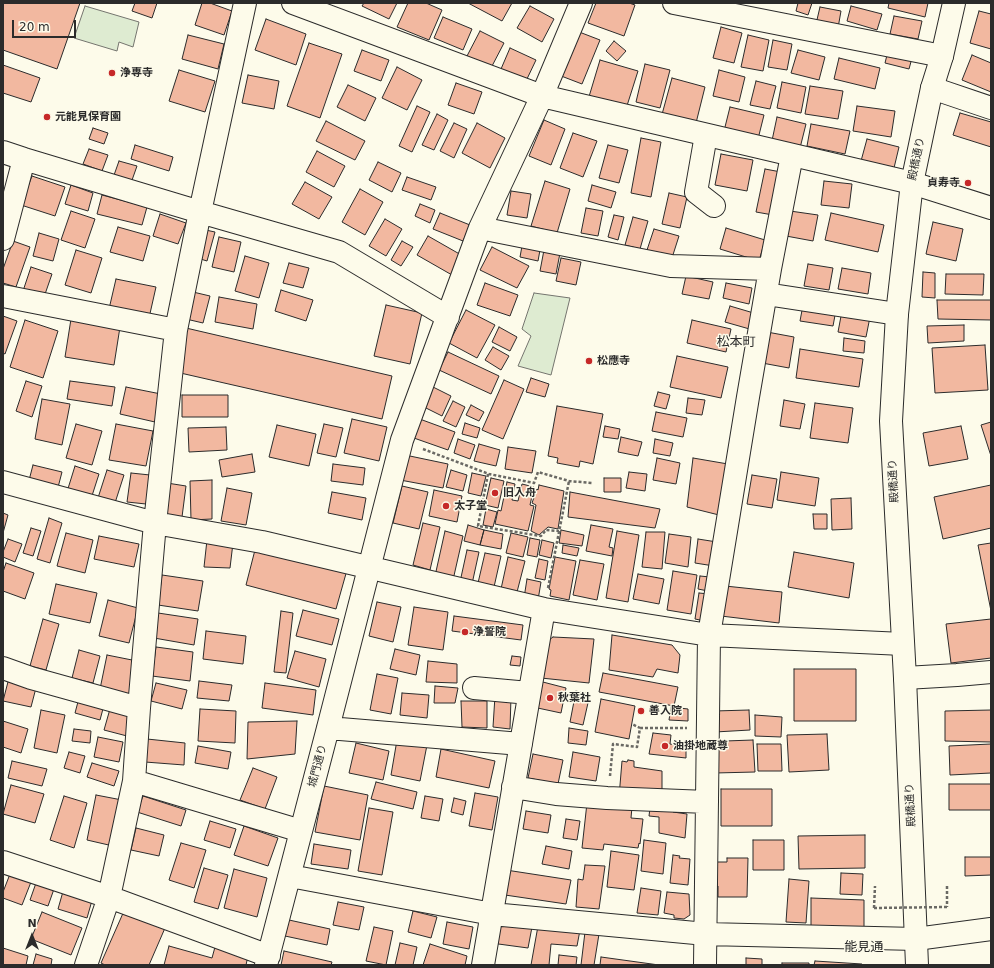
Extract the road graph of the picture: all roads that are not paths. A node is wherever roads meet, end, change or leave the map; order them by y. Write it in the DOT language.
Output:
graph roads {
  1 [pos="246,3"];
  2 [pos="293,3"];
  3 [pos="581,3"];
  4 [pos="674,3"];
  5 [pos="954,3"];
  6 [pos="942,56"];
  7 [pos="932,88"];
  8 [pos="542,96"];
  9 [pos="991,108"];
  10 [pos="706,135"];
  11 [pos="3,152"];
  12 [pos="792,155"];
  13 [pos="24,159"];
  14 [pos="912,183"];
  15 [pos="714,206"];
  16 [pos="991,208"];
  17 [pos="200,212"];
  18 [pos="480,228"];
  19 [pos="3,239"];
  20 [pos="770,269"];
  21 [pos="766,294"];
  22 [pos="3,296"];
  23 [pos="897,314"];
  24 [pos="448,317"];
  25 [pos="176,330"];
  26 [pos="3,482"];
  27 [pos="154,523"];
  28 [pos="369,567"];
  29 [pos="544,609"];
  30 [pos="709,635"];
  31 [pos="903,644"];
  32 [pos="3,668"];
  33 [pos="991,672"];
  34 [pos="905,678"];
  35 [pos="474,688"];
  36 [pos="530,693"];
  37 [pos="139,708"];
  38 [pos="328,728"];
  39 [pos="521,744"];
  40 [pos="134,781"];
  41 [pos="513,787"];
  42 [pos="707,802"];
  43 [pos="301,831"];
  44 [pos="3,862"];
  45 [pos="290,876"];
  46 [pos="109,897"];
  47 [pos="492,914"];
  48 [pos="991,929"];
  49 [pos="706,934"];
  50 [pos="916,939"];
  51 [pos="268,961"];
  52 [pos="86,965"];
  53 [pos="483,965"];
  54 [pos="705,965"];
  55 [pos="917,965"];
  1 -- 17 [label="street"];
  2 -- 8 [label="street"];
  3 -- 8 [label="street, 城門通り"];
  4 -- 6 [label="street"];
  5 -- 6 [label="street, 殿橋通り"];
  6 -- 7 [label="street, 殿橋通り"];
  7 -- 9 [label="street"];
  7 -- 14 [label="street, 殿橋通り"];
  8 -- 10 [label="street"];
  8 -- 18 [label="street, 城門通り"];
  10 -- 12 [label="street"];
  10 -- 15 [label="street"];
  11 -- 13 [label="street"];
  12 -- 14 [label="street"];
  12 -- 20 [label="street"];
  13 -- 17 [label="street"];
  13 -- 19 [label="street"];
  14 -- 16 [label="street"];
  14 -- 23 [label="street, 殿橋通り"];
  17 -- 24 [label="street"];
  17 -- 25 [label="street"];
  18 -- 20 [label="street"];
  18 -- 24 [label="street, 城門通り"];
  20 -- 21 [label="street"];
  21 -- 23 [label="street"];
  21 -- 30 [label="street"];
  22 -- 25 [label="street"];
  23 -- 31 [label="street, 殿橋通り"];
  24 -- 28 [label="street, 城門通り"];
  25 -- 27 [label="street"];
  26 -- 27 [label="street"];
  27 -- 28 [label="street"];
  27 -- 37 [label="street"];
  28 -- 29 [label="street"];
  28 -- 38 [label="street, 城門通り"];
  29 -- 30 [label="street"];
  29 -- 36 [label="street"];
  30 -- 31 [label="street"];
  30 -- 42 [label="street"];
  31 -- 34 [label="street, 殿橋通り"];
  32 -- 37 [label="street"];
  33 -- 34 [label="street"];
  34 -- 50 [label="street, 殿橋通り"];
  35 -- 36 [label="street"];
  36 -- 39 [label="street"];
  37 -- 40 [label="street"];
  38 -- 39 [label="street"];
  38 -- 43 [label="street, 城門通り"];
  39 -- 41 [label="street"];
  40 -- 43 [label="street"];
  40 -- 46 [label="street"];
  41 -- 42 [label="street"];
  41 -- 47 [label="street"];
  42 -- 49 [label="street"];
  43 -- 45 [label="street, 城門通り"];
  44 -- 46 [label="street"];
  45 -- 47 [label="street"];
  45 -- 51 [label="street, 城門通り"];
  46 -- 51 [label="street"];
  46 -- 52 [label="street"];
  47 -- 49 [label="street"];
  47 -- 53 [label="street"];
  48 -- 50 [label="street"];
  49 -- 50 [label="street"];
  49 -- 54 [label="street"];
  50 -- 55 [label="street, 殿橋通り"];
}
